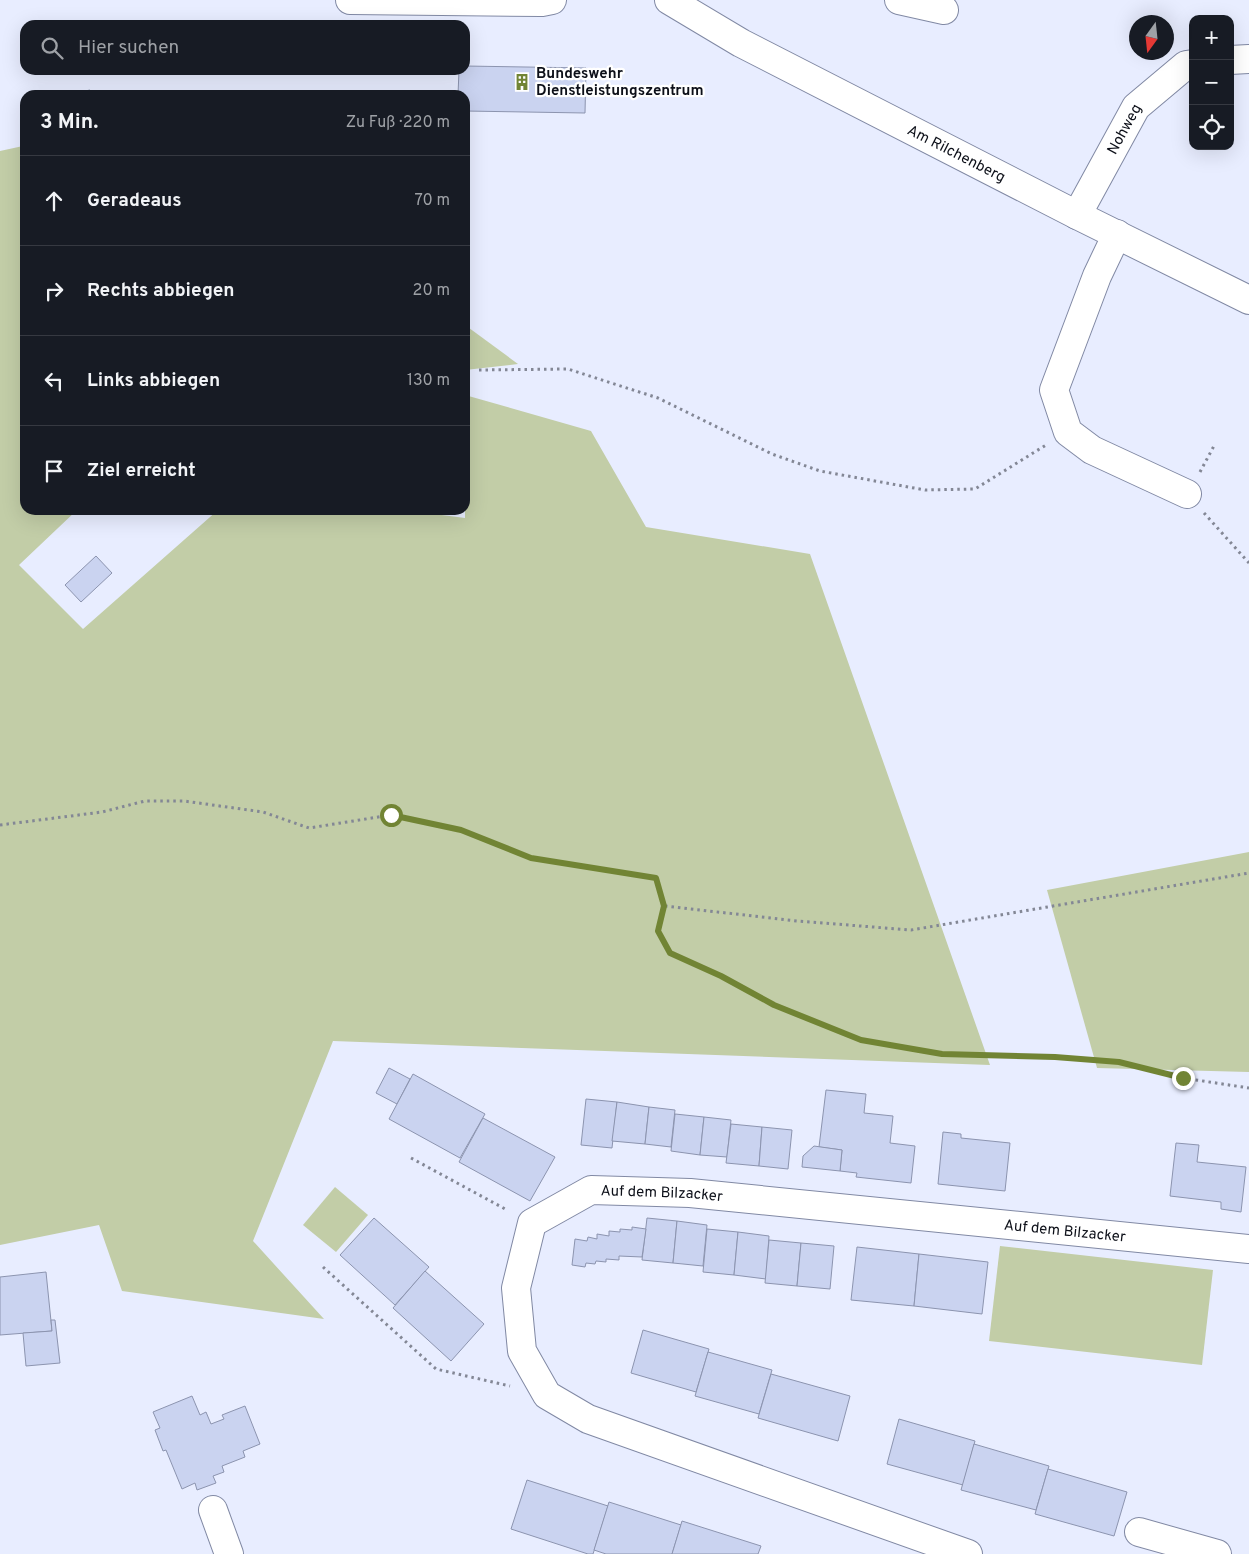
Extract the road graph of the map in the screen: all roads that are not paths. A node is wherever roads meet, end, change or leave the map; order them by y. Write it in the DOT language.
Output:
graph roads {
  1 [pos="350,0"];
  2 [pos="552,0"];
  3 [pos="669,0"];
  4 [pos="899,0"];
  5 [pos="450,1"];
  6 [pos="944,10"];
  7 [pos="1249,59"];
  8 [pos="1234,60"];
  9 [pos="1189,65"];
  10 [pos="1077,215"];
  11 [pos="1117,234"];
  12 [pos="1249,300"];
  13 [pos="1187,494"];
  14 [pos="1249,1249"];
  15 [pos="213,1510"];
  16 [pos="1139,1532"];
  17 [pos="229,1554"];
  18 [pos="968,1554"];
  19 [pos="1217,1554"];
  1 -- 5 [label="street"];
  2 -- 5 [label="street"];
  3 -- 10 [label="street, Am Rilchenberg"];
  4 -- 6 [label="street"];
  7 -- 8 [label="street"];
  9 -- 10 [label="street, Nohweg"];
  10 -- 11 [label="street, Am Rilchenberg"];
  11 -- 12 [label="street, Am Rilchenberg"];
  11 -- 13 [label="street"];
  14 -- 18 [label="street, Auf dem Bilzacker"];
  15 -- 17 [label="street"];
  16 -- 19 [label="street"];
}
